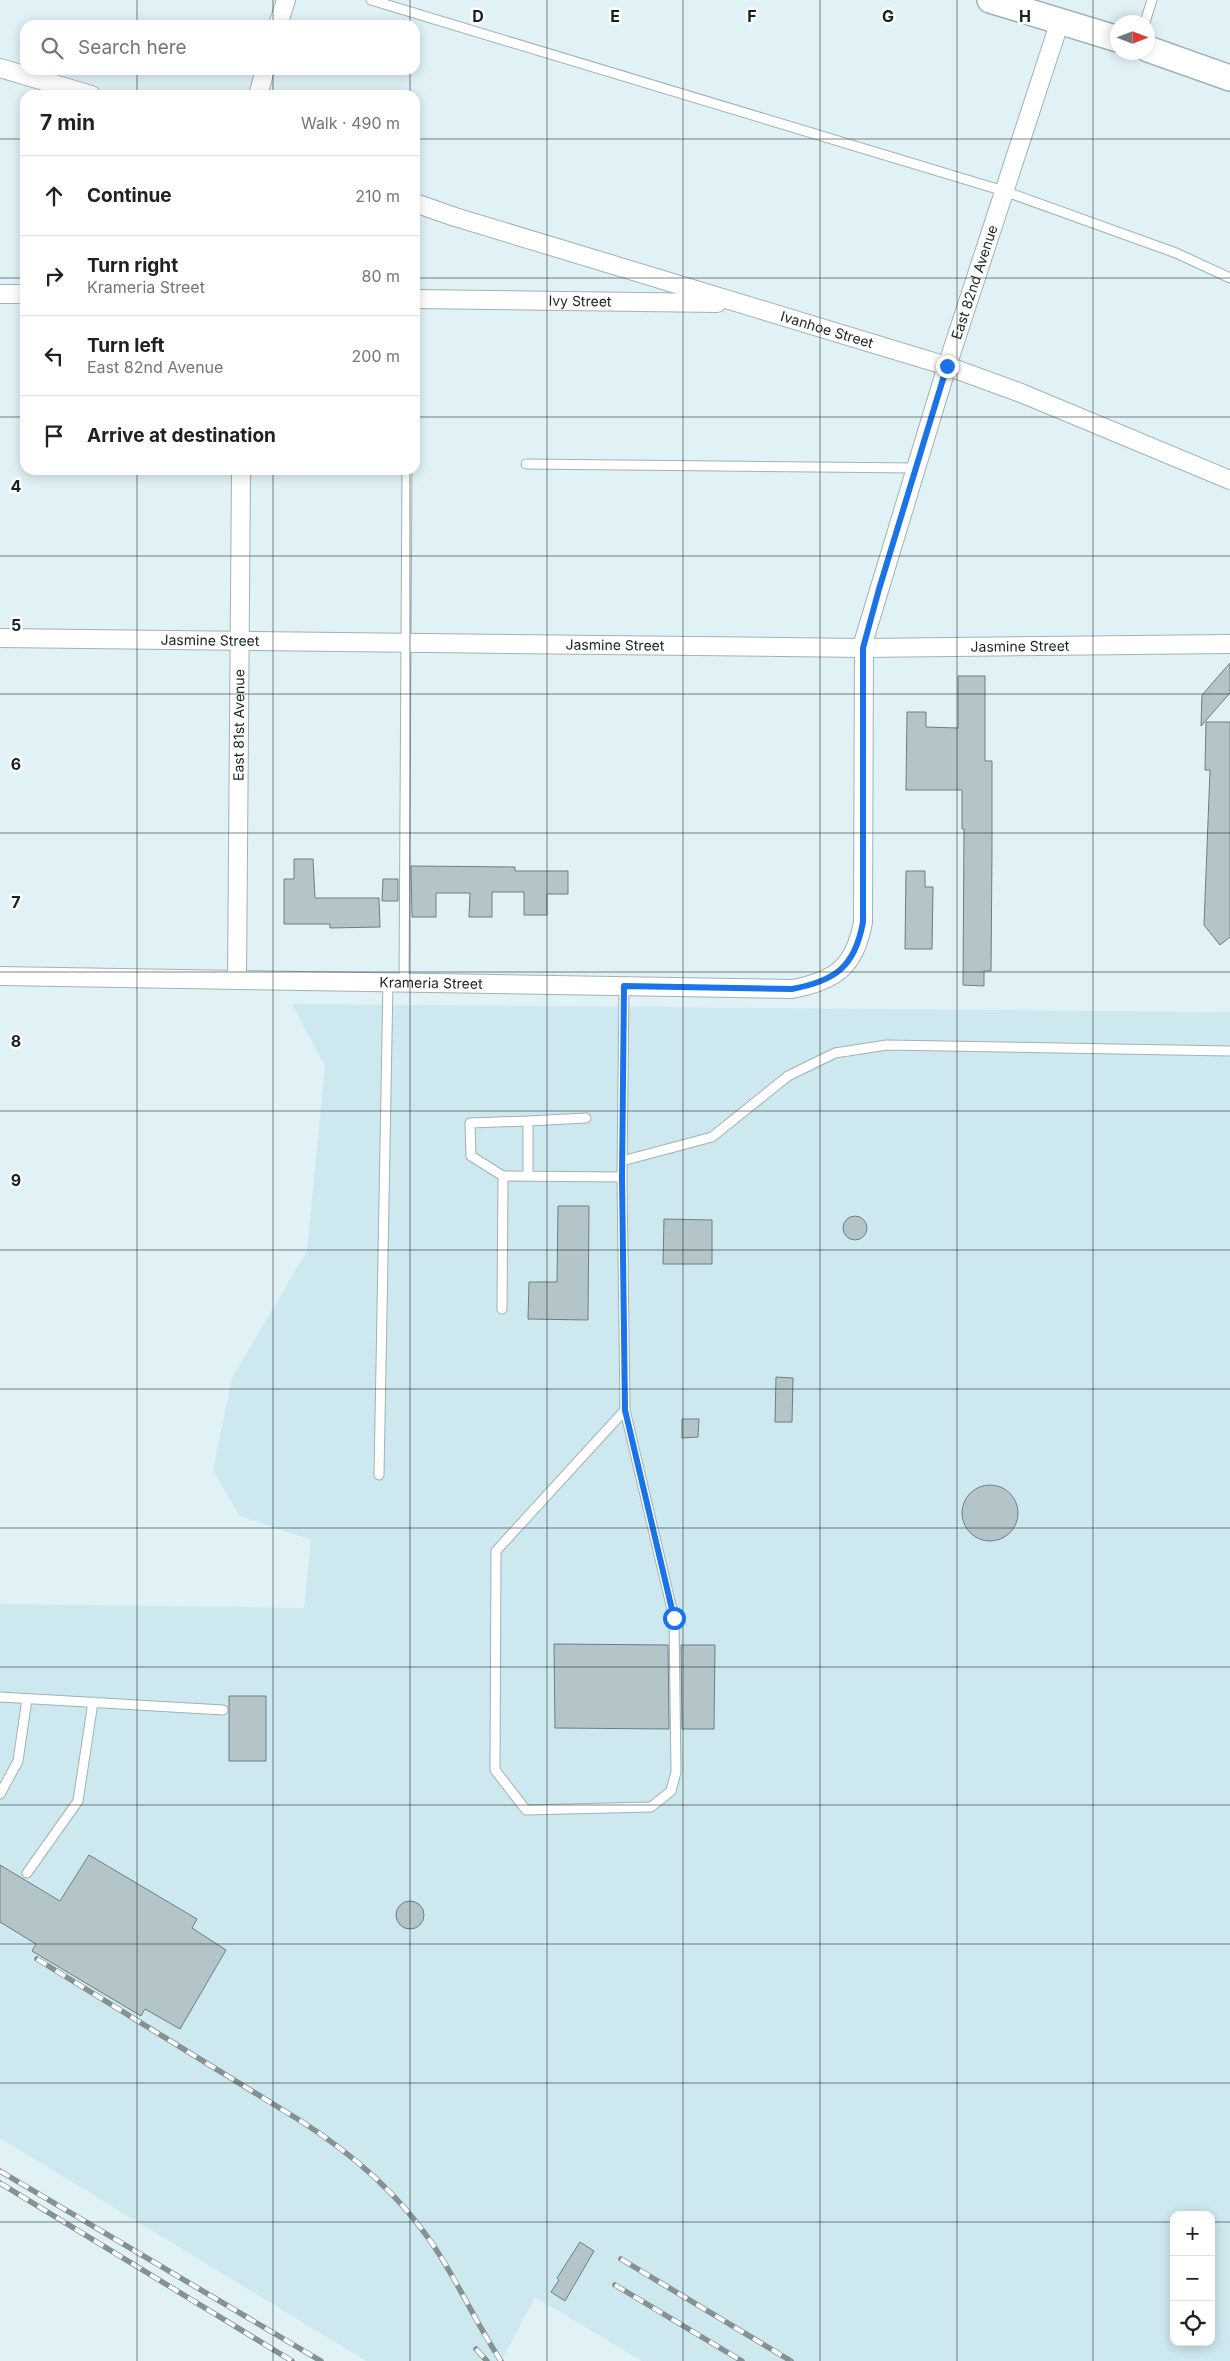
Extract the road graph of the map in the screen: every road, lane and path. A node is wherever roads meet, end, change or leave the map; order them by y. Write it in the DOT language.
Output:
graph roads {
  1 [pos="286,0"];
  2 [pos="371,0"];
  3 [pos="1152,0"];
  4 [pos="1001,2"];
  5 [pos="1148,15"];
  6 [pos="280,20"];
  7 [pos="1060,21"];
  8 [pos="1110,37"];
  9 [pos="1155,51"];
  10 [pos="0,68"];
  11 [pos="20,74"];
  12 [pos="24,75"];
  13 [pos="264,75"];
  14 [pos="1230,78"];
  15 [pos="74,90"];
  16 [pos="259,90"];
  17 [pos="1004,191"];
  18 [pos="420,205"];
  19 [pos="1230,278"];
  20 [pos="0,294"];
  21 [pos="20,294"];
  22 [pos="420,299"];
  23 [pos="745,304"];
  24 [pos="947,366"];
  25 [pos="526,464"];
  26 [pos="916,468"];
  27 [pos="241,475"];
  28 [pos="407,475"];
  29 [pos="1230,480"];
  30 [pos="0,638"];
  31 [pos="241,640"];
  32 [pos="406,643"];
  33 [pos="1230,644"];
  34 [pos="863,648"];
  35 [pos="852,958"];
  36 [pos="0,976"];
  37 [pos="237,980"];
  38 [pos="396,983"];
  39 [pos="624,986"];
  40 [pos="1230,1051"];
  41 [pos="586,1118"];
  42 [pos="528,1121"];
  43 [pos="622,1161"];
  44 [pos="503,1176"];
  45 [pos="528,1176"];
  46 [pos="622,1177"];
  47 [pos="502,1309"];
  48 [pos="625,1410"];
  49 [pos="378,1474"];
  50 [pos="0,1697"];
  51 [pos="27,1699"];
  52 [pos="93,1702"];
  53 [pos="223,1710"];
  54 [pos="0,1794"];
  55 [pos="27,1873"];
  1 -- 6 [label="street"];
  2 -- 17 [label="lane"];
  3 -- 5 [label="lane"];
  4 -- 7 [label="street"];
  7 -- 8 [label="street"];
  7 -- 17 [label="street, East 82nd Avenue"];
  9 -- 14 [label="street"];
  10 -- 11 [label="street"];
  12 -- 15 [label="street"];
  13 -- 16 [label="street"];
  17 -- 19 [label="lane"];
  17 -- 24 [label="street, East 82nd Avenue"];
  18 -- 23 [label="street, Ivanhoe Street"];
  20 -- 21 [label="street"];
  22 -- 23 [label="street, Ivy Street"];
  23 -- 24 [label="street, Ivanhoe Street"];
  24 -- 26 [label="street, East 82nd Avenue"];
  24 -- 29 [label="street, Ivanhoe Street"];
  25 -- 26 [label="lane"];
  26 -- 34 [label="street, East 82nd Avenue"];
  27 -- 31 [label="street, East 81st Avenue"];
  28 -- 32 [label="lane"];
  30 -- 31 [label="street, Jasmine Street"];
  31 -- 32 [label="street, Jasmine Street"];
  31 -- 37 [label="street, East 81st Avenue"];
  32 -- 34 [label="street, Jasmine Street"];
  32 -- 38 [label="lane"];
  33 -- 34 [label="street, Jasmine Street"];
  34 -- 35 [label="street, East 82nd Avenue"];
  35 -- 39 [label="street, Krameria Street"];
  36 -- 37 [label="street, Krameria Street"];
  37 -- 38 [label="street, Krameria Street"];
  38 -- 39 [label="street, Krameria Street"];
  38 -- 49 [label="lane"];
  39 -- 43 [label="lane"];
  40 -- 43 [label="lane"];
  41 -- 42 [label="lane"];
  42 -- 44 [label="lane"];
  42 -- 45 [label="lane"];
  43 -- 46 [label="lane"];
  44 -- 45 [label="lane"];
  44 -- 47 [label="lane"];
  45 -- 46 [label="lane"];
  46 -- 48 [label="lane"];
  48 -- 48 [label="lane"];
  50 -- 51 [label="lane"];
  51 -- 52 [label="lane"];
  51 -- 54 [label="lane"];
  52 -- 53 [label="lane"];
  52 -- 55 [label="lane"];
}
